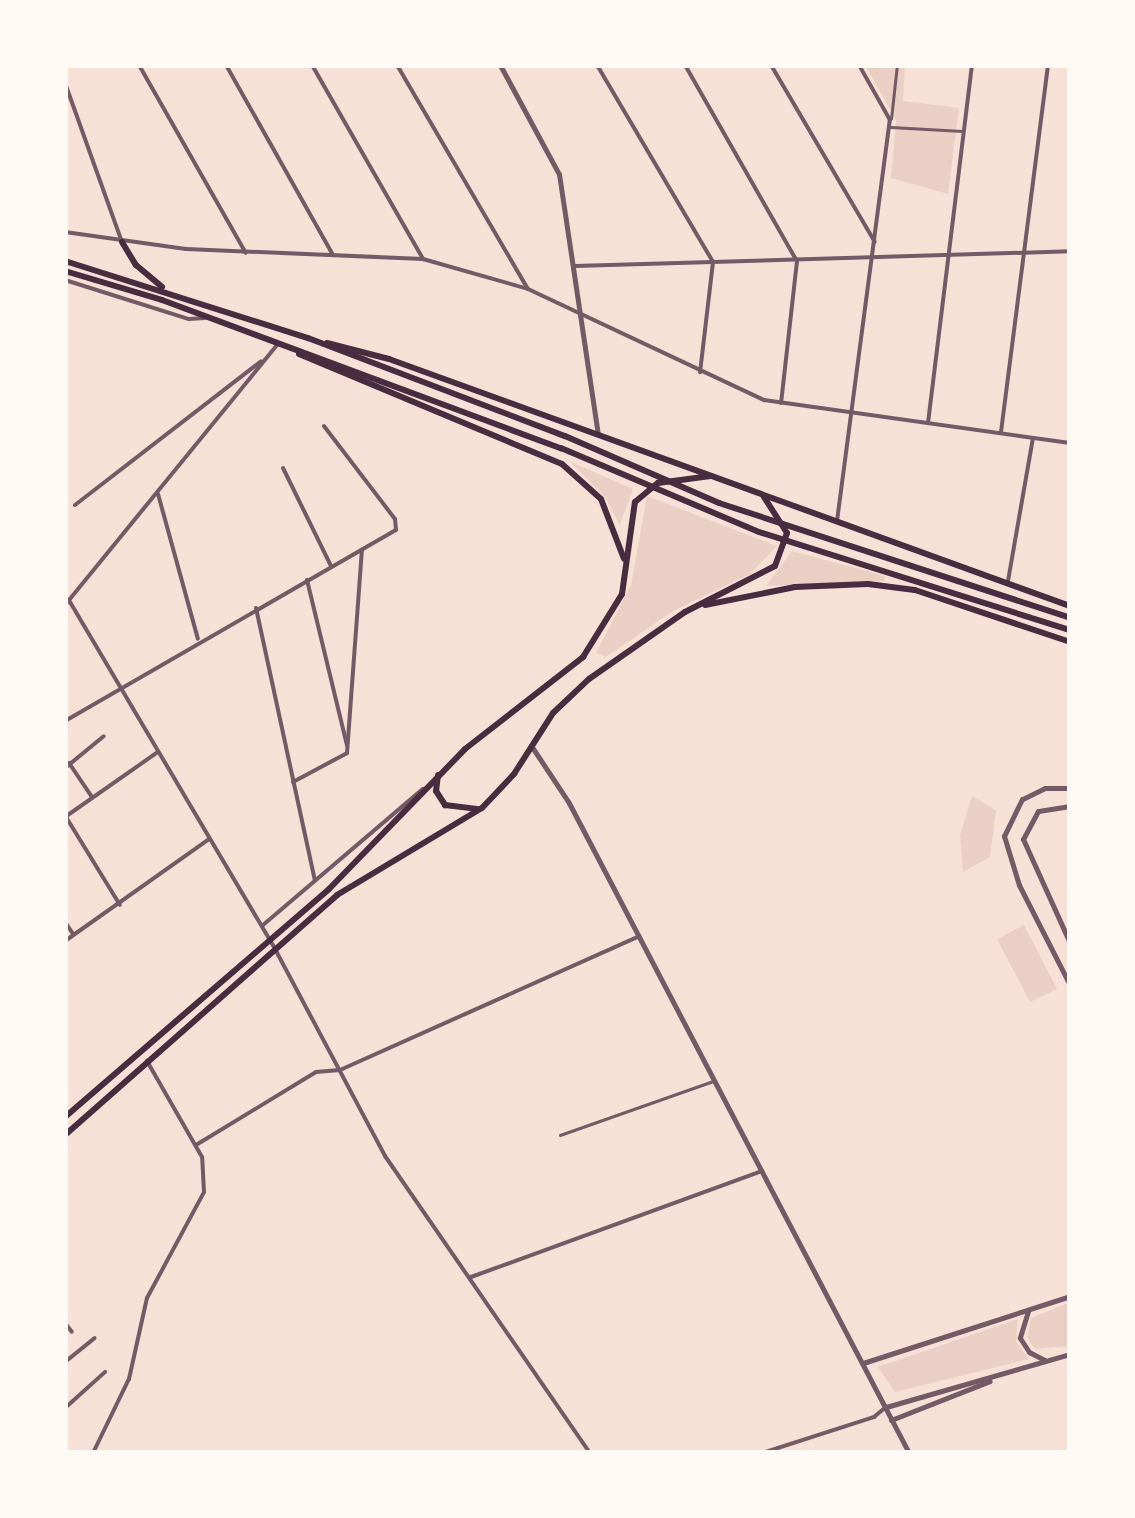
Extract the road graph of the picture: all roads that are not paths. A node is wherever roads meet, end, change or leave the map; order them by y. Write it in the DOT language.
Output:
graph roads {
  1 [pos="139,65"];
  2 [pos="226,65"];
  3 [pos="312,65"];
  4 [pos="397,65"];
  5 [pos="500,65"];
  6 [pos="597,65"];
  7 [pos="685,65"];
  8 [pos="771,65"];
  9 [pos="859,65"];
  10 [pos="896,65"];
  11 [pos="972,65"];
  12 [pos="1048,65"];
  13 [pos="65,83"];
  14 [pos="890,124"];
  15 [pos="964,131"];
  16 [pos="65,232"];
  17 [pos="122,242"];
  18 [pos="874,242"];
  19 [pos="1070,252"];
  20 [pos="246,253"];
  21 [pos="332,253"];
  22 [pos="1024,253"];
  23 [pos="948,256"];
  24 [pos="874,258"];
  25 [pos="423,259"];
  26 [pos="65,260"];
  27 [pos="797,261"];
  28 [pos="713,262"];
  29 [pos="573,266"];
  30 [pos="65,271"];
  31 [pos="65,280"];
  32 [pos="528,289"];
  33 [pos="167,290"];
  34 [pos="582,316"];
  35 [pos="205,318"];
  36 [pos="308,338"];
  37 [pos="278,343"];
  38 [pos="288,346"];
  39 [pos="268,356"];
  40 [pos="700,372"];
  41 [pos="781,403"];
  42 [pos="855,411"];
  43 [pos="928,423"];
  44 [pos="324,426"];
  45 [pos="598,434"];
  46 [pos="1001,434"];
  47 [pos="1032,438"];
  48 [pos="1070,443"];
  49 [pos="283,468"];
  50 [pos="711,476"];
  51 [pos="158,494"];
  52 [pos="764,497"];
  53 [pos="75,505"];
  54 [pos="837,522"];
  55 [pos="362,548"];
  56 [pos="331,566"];
  57 [pos="626,570"];
  58 [pos="306,580"];
  59 [pos="1008,584"];
  60 [pos="67,604"];
  61 [pos="705,605"];
  62 [pos="1070,606"];
  63 [pos="256,608"];
  64 [pos="1070,618"];
  65 [pos="1070,630"];
  66 [pos="198,639"];
  67 [pos="1070,642"];
  68 [pos="119,684"];
  69 [pos="65,720"];
  70 [pos="104,736"];
  71 [pos="532,747"];
  72 [pos="348,750"];
  73 [pos="158,752"];
  74 [pos="67,765"];
  75 [pos="438,774"];
  76 [pos="293,782"];
  77 [pos="430,783"];
  78 [pos="1070,788"];
  79 [pos="92,798"];
  80 [pos="1070,806"];
  81 [pos="482,808"];
  82 [pos="65,817"];
  83 [pos="209,839"];
  84 [pos="315,880"];
  85 [pos="120,905"];
  86 [pos="65,922"];
  87 [pos="262,926"];
  88 [pos="74,936"];
  89 [pos="639,936"];
  90 [pos="270,940"];
  91 [pos="65,941"];
  92 [pos="1070,942"];
  93 [pos="275,949"];
  94 [pos="1070,985"];
  95 [pos="147,1061"];
  96 [pos="340,1070"];
  97 [pos="714,1081"];
  98 [pos="65,1116"];
  99 [pos="65,1135"];
  100 [pos="560,1135"];
  101 [pos="196,1145"];
  102 [pos="762,1171"];
  103 [pos="470,1277"];
  104 [pos="1070,1296"];
  105 [pos="1035,1307"];
  106 [pos="65,1323"];
  107 [pos="72,1332"];
  108 [pos="94,1338"];
  109 [pos="1070,1354"];
  110 [pos="1052,1359"];
  111 [pos="65,1362"];
  112 [pos="862,1363"];
  113 [pos="105,1372"];
  114 [pos="999,1376"];
  115 [pos="886,1407"];
  116 [pos="65,1408"];
  117 [pos="874,1417"];
  118 [pos="891,1420"];
  119 [pos="93,1453"];
  120 [pos="590,1453"];
  121 [pos="762,1453"];
  122 [pos="909,1453"];
  1 -- 20 [label="street"];
  2 -- 21 [label="street"];
  3 -- 25 [label="street"];
  4 -- 32 [label="street"];
  5 -- 29 [label="street"];
  6 -- 28 [label="street"];
  7 -- 27 [label="street"];
  8 -- 18 [label="street"];
  9 -- 14 [label="street"];
  10 -- 14 [label="street"];
  11 -- 15 [label="street"];
  12 -- 22 [label="street"];
  13 -- 17 [label="street"];
  14 -- 15 [label="street"];
  14 -- 18 [label="street"];
  15 -- 23 [label="street"];
  16 -- 17 [label="street"];
  17 -- 20 [label="street"];
  17 -- 33 [label="main road"];
  18 -- 24 [label="street"];
  19 -- 22 [label="street"];
  20 -- 21 [label="street"];
  21 -- 25 [label="street"];
  22 -- 23 [label="street"];
  22 -- 46 [label="street"];
  23 -- 24 [label="street"];
  23 -- 43 [label="street"];
  24 -- 27 [label="street"];
  24 -- 42 [label="street"];
  25 -- 32 [label="street"];
  26 -- 33 [label="main road"];
  27 -- 28 [label="street"];
  27 -- 41 [label="street"];
  28 -- 29 [label="street"];
  28 -- 40 [label="street"];
  29 -- 34 [label="street"];
  30 -- 35 [label="main road"];
  31 -- 35 [label="street"];
  32 -- 34 [label="street"];
  33 -- 36 [label="main road"];
  34 -- 40 [label="street"];
  34 -- 45 [label="street"];
  35 -- 37 [label="main road"];
  36 -- 45 [label="main road"];
  36 -- 64 [label="main road"];
  37 -- 38 [label="main road"];
  37 -- 39 [label="street"];
  38 -- 57 [label="main road"];
  38 -- 65 [label="main road"];
  39 -- 51 [label="street"];
  39 -- 53 [label="street"];
  40 -- 41 [label="street"];
  41 -- 42 [label="street"];
  42 -- 43 [label="street"];
  42 -- 54 [label="street"];
  43 -- 46 [label="street"];
  44 -- 55 [label="street"];
  45 -- 50 [label="main road"];
  46 -- 47 [label="street"];
  47 -- 48 [label="street"];
  47 -- 59 [label="street"];
  49 -- 56 [label="street"];
  50 -- 52 [label="main road"];
  50 -- 57 [label="main road"];
  51 -- 60 [label="street"];
  51 -- 66 [label="street"];
  52 -- 54 [label="main road"];
  52 -- 61 [label="main road"];
  54 -- 59 [label="main road"];
  55 -- 56 [label="street"];
  55 -- 72 [label="street"];
  56 -- 58 [label="street"];
  57 -- 75 [label="main road"];
  58 -- 63 [label="street"];
  58 -- 72 [label="street"];
  59 -- 62 [label="main road"];
  60 -- 68 [label="street"];
  61 -- 67 [label="main road"];
  61 -- 71 [label="main road"];
  63 -- 66 [label="street"];
  63 -- 76 [label="street"];
  66 -- 68 [label="street"];
  68 -- 69 [label="street"];
  68 -- 73 [label="street"];
  70 -- 74 [label="street"];
  71 -- 81 [label="main road"];
  71 -- 89 [label="street"];
  72 -- 76 [label="street"];
  73 -- 79 [label="street"];
  73 -- 83 [label="street"];
  74 -- 79 [label="street"];
  75 -- 77 [label="main road"];
  75 -- 81 [label="main road"];
  76 -- 84 [label="street"];
  77 -- 84 [label="street"];
  77 -- 90 [label="main road"];
  78 -- 94 [label="street"];
  79 -- 82 [label="street"];
  80 -- 92 [label="street"];
  81 -- 93 [label="main road"];
  82 -- 85 [label="street"];
  83 -- 85 [label="street"];
  83 -- 87 [label="street"];
  84 -- 87 [label="street"];
  85 -- 88 [label="street"];
  86 -- 88 [label="street"];
  87 -- 90 [label="street"];
  88 -- 91 [label="street"];
  89 -- 96 [label="street"];
  89 -- 97 [label="street"];
  90 -- 93 [label="street"];
  90 -- 98 [label="main road"];
  93 -- 95 [label="main road"];
  93 -- 96 [label="street"];
  95 -- 99 [label="main road"];
  95 -- 101 [label="street"];
  96 -- 101 [label="street"];
  96 -- 103 [label="street"];
  97 -- 100 [label="street"];
  97 -- 102 [label="street"];
  101 -- 119 [label="street"];
  102 -- 103 [label="street"];
  102 -- 112 [label="street"];
  103 -- 120 [label="street"];
  104 -- 105 [label="street"];
  105 -- 110 [label="street"];
  105 -- 112 [label="street"];
  106 -- 107 [label="street"];
  108 -- 111 [label="street"];
  109 -- 110 [label="street"];
  110 -- 114 [label="street"];
  112 -- 115 [label="street"];
  113 -- 116 [label="street"];
  114 -- 115 [label="street"];
  114 -- 118 [label="street"];
  115 -- 117 [label="street"];
  115 -- 118 [label="street"];
  117 -- 118 [label="street"];
  117 -- 121 [label="street"];
  118 -- 122 [label="street"];
}
